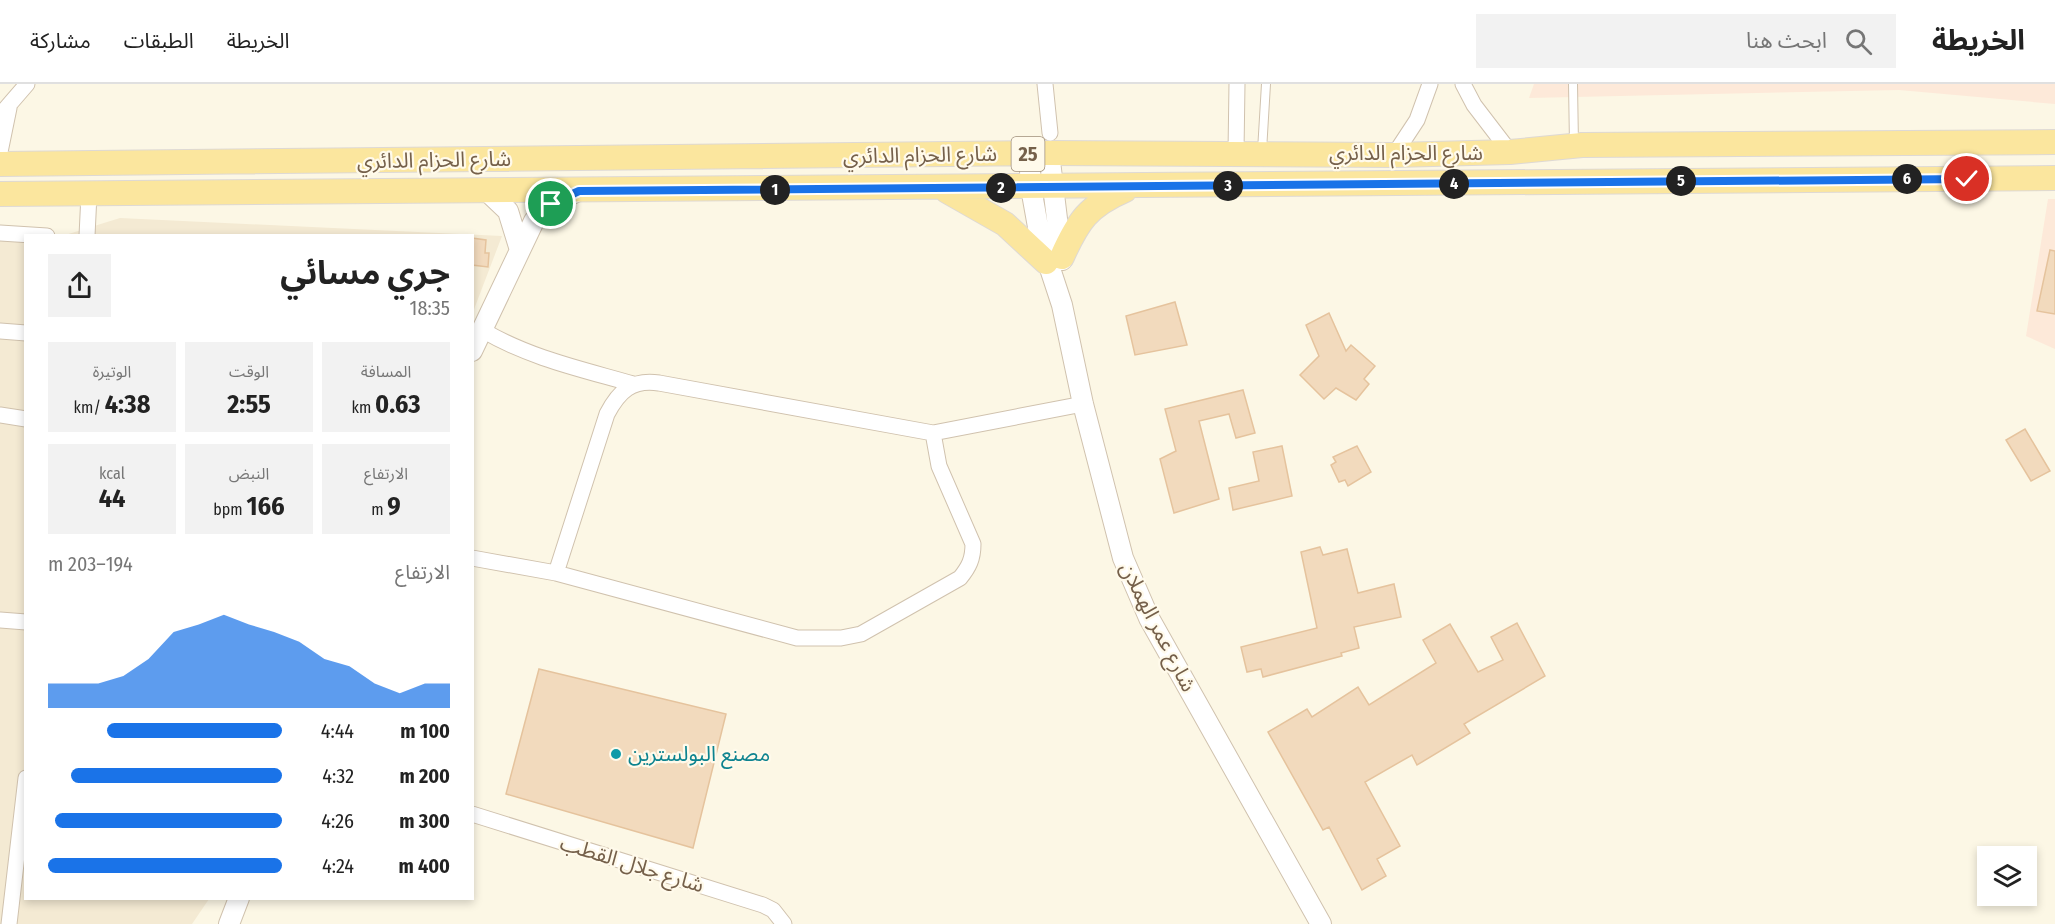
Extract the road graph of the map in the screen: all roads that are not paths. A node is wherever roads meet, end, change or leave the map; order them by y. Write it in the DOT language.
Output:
graph roads {
  1 [pos="27,84"];
  2 [pos="1045,84"];
  3 [pos="1237,84"];
  4 [pos="1266,84"];
  5 [pos="1430,84"];
  6 [pos="1463,84"];
  7 [pos="1573,84"];
  8 [pos="5,111"];
  9 [pos="2055,142"];
  10 [pos="1574,145"];
  11 [pos="1043,147"];
  12 [pos="0,152"];
  13 [pos="1236,152"];
  14 [pos="1262,152"];
  15 [pos="1510,152"];
  16 [pos="1394,155"];
  17 [pos="0,164"];
  18 [pos="2055,178"];
  19 [pos="1131,187"];
  20 [pos="1042,188"];
  21 [pos="942,189"];
  22 [pos="579,191"];
  23 [pos="488,192"];
  24 [pos="0,194"];
  25 [pos="89,194"];
  26 [pos="0,233"];
  27 [pos="87,234"];
  28 [pos="24,235"];
  29 [pos="520,250"];
  30 [pos="1054,260"];
  31 [pos="0,331"];
  32 [pos="484,331"];
  33 [pos="24,333"];
  34 [pos="474,348"];
  35 [pos="633,384"];
  36 [pos="1083,404"];
  37 [pos="0,415"];
  38 [pos="24,419"];
  39 [pos="933,433"];
  40 [pos="474,558"];
  41 [pos="556,573"];
  42 [pos="0,620"];
  43 [pos="24,622"];
  44 [pos="24,795"];
  45 [pos="474,815"];
  46 [pos="238,900"];
  47 [pos="9,924"];
  48 [pos="229,924"];
  49 [pos="784,924"];
  50 [pos="1321,924"];
  1 -- 8 [label="street"];
  2 -- 11 [label="street"];
  3 -- 13 [label="street"];
  4 -- 14 [label="lane"];
  5 -- 16 [label="street"];
  6 -- 15 [label="street"];
  7 -- 10 [label="lane"];
  8 -- 12 [label="street"];
  9 -- 10 [label="main road, شارع الحزام الدائري / 25"];
  10 -- 15 [label="main road, شارع الحزام الدائري / 25"];
  11 -- 13 [label="main road, شارع الحزام الدائري / 25"];
  11 -- 17 [label="main road, شارع الحزام الدائري / 25"];
  11 -- 20 [label="street, شارع عمر الهملان"];
  13 -- 14 [label="main road, شارع الحزام الدائري / 25"];
  14 -- 16 [label="main road, شارع الحزام الدائري / 25"];
  15 -- 16 [label="main road, شارع الحزام الدائري / 25"];
  18 -- 19 [label="main road, شارع الحزام الدائري / 25"];
  19 -- 20 [label="main road, شارع الحزام الدائري / 25"];
  19 -- 30 [label="main road"];
  20 -- 21 [label="main road, شارع الحزام الدائري / 25"];
  20 -- 30 [label="street, شارع عمر الهملان"];
  21 -- 22 [label="main road, شارع الحزام الدائري / 25"];
  21 -- 30 [label="main road"];
  22 -- 23 [label="main road, شارع الحزام الدائري / 25"];
  22 -- 29 [label="street"];
  23 -- 25 [label="main road, شارع الحزام الدائري / 25"];
  23 -- 29 [label="street"];
  24 -- 25 [label="main road, شارع الحزام الدائري / 25"];
  25 -- 27 [label="street"];
  26 -- 28 [label="street"];
  29 -- 32 [label="street"];
  30 -- 36 [label="street, شارع عمر الهملان"];
  31 -- 33 [label="street"];
  32 -- 34 [label="street"];
  32 -- 35 [label="street"];
  35 -- 39 [label="street"];
  35 -- 41 [label="street"];
  36 -- 39 [label="street"];
  36 -- 50 [label="street, شارع عمر الهملان"];
  37 -- 38 [label="street"];
  39 -- 41 [label="street"];
  40 -- 41 [label="street"];
  42 -- 43 [label="street"];
  44 -- 47 [label="street"];
  45 -- 49 [label="street, شارع جلال القطب"];
  46 -- 48 [label="street"];
}
